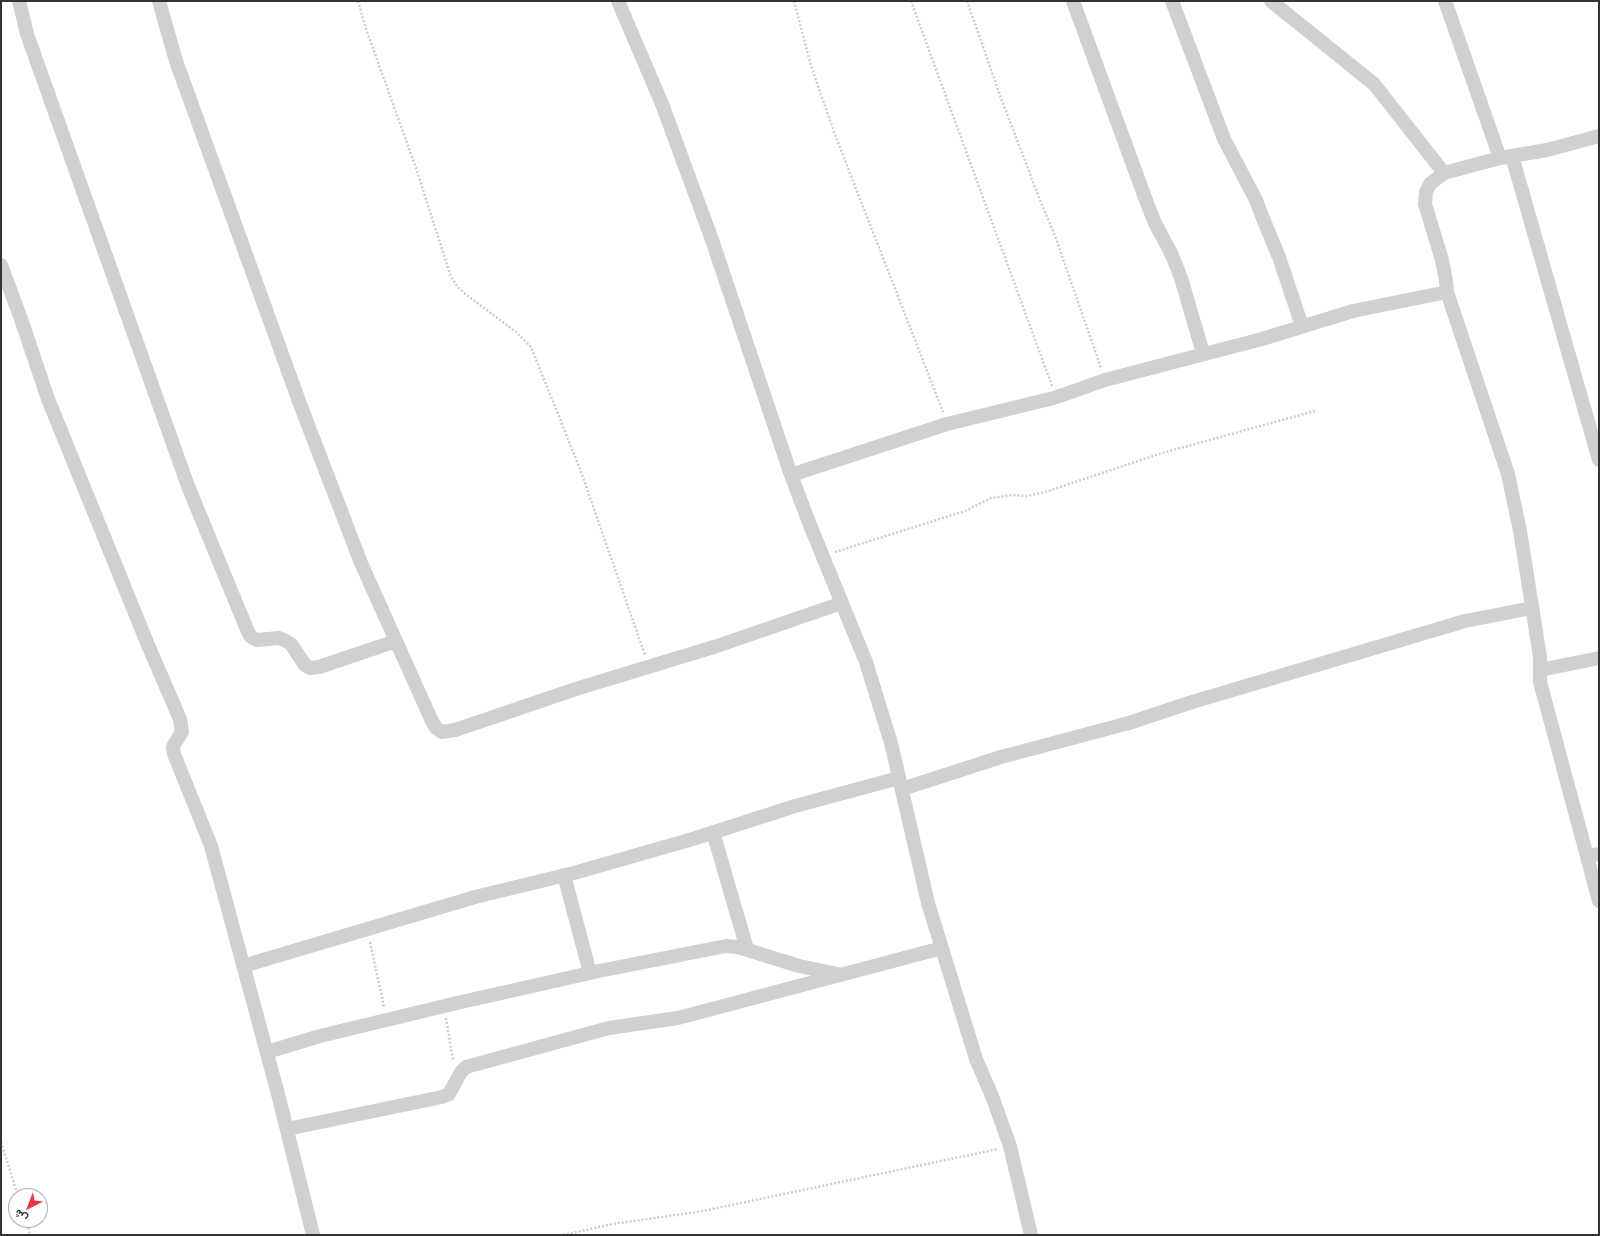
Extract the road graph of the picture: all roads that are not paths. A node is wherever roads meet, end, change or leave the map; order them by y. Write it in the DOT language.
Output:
graph roads {
  1 [pos="19,1"];
  2 [pos="159,1"];
  3 [pos="618,1"];
  4 [pos="1073,1"];
  5 [pos="1172,1"];
  6 [pos="1271,1"];
  7 [pos="1446,1"];
  8 [pos="1599,136"];
  9 [pos="1506,157"];
  10 [pos="1444,173"];
  11 [pos="1,265"];
  12 [pos="1447,292"];
  13 [pos="1302,326"];
  14 [pos="1203,353"];
  15 [pos="1599,460"];
  16 [pos="791,475"];
  17 [pos="842,604"];
  18 [pos="1532,608"];
  19 [pos="396,641"];
  20 [pos="1599,658"];
  21 [pos="1540,670"];
  22 [pos="900,784"];
  23 [pos="713,832"];
  24 [pos="1593,856"];
  25 [pos="564,875"];
  26 [pos="1599,901"];
  27 [pos="942,948"];
  28 [pos="747,949"];
  29 [pos="243,966"];
  30 [pos="590,972"];
  31 [pos="843,975"];
  32 [pos="267,1052"];
  33 [pos="288,1129"];
  34 [pos="313,1235"];
  35 [pos="1031,1235"];
  1 -- 19 [label="street"];
  2 -- 19 [label="street"];
  3 -- 16 [label="street"];
  4 -- 14 [label="street"];
  5 -- 13 [label="street"];
  6 -- 10 [label="street"];
  7 -- 9 [label="street"];
  8 -- 9 [label="street"];
  9 -- 10 [label="street"];
  9 -- 15 [label="street"];
  10 -- 12 [label="street"];
  11 -- 29 [label="street"];
  12 -- 13 [label="street"];
  12 -- 18 [label="street"];
  13 -- 14 [label="street"];
  14 -- 16 [label="street"];
  16 -- 17 [label="street"];
  17 -- 19 [label="street"];
  17 -- 22 [label="street"];
  18 -- 21 [label="street"];
  18 -- 22 [label="street"];
  20 -- 21 [label="street"];
  21 -- 24 [label="street"];
  22 -- 23 [label="street"];
  22 -- 27 [label="street"];
  23 -- 25 [label="street"];
  23 -- 28 [label="street"];
  24 -- 26 [label="street"];
  25 -- 29 [label="street"];
  25 -- 30 [label="street"];
  27 -- 31 [label="street"];
  27 -- 35 [label="street"];
  28 -- 30 [label="street"];
  28 -- 31 [label="street"];
  29 -- 32 [label="street"];
  30 -- 32 [label="street"];
  31 -- 33 [label="street"];
  32 -- 33 [label="street"];
  33 -- 34 [label="street"];
}
